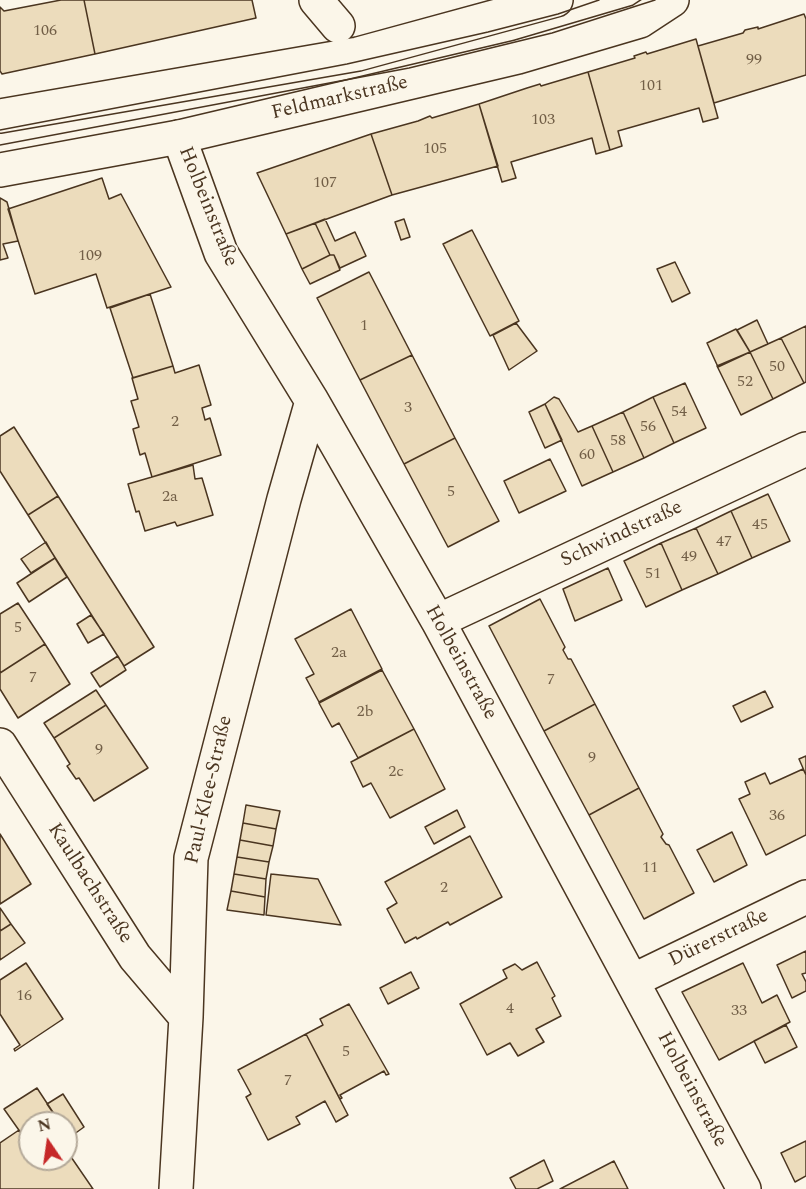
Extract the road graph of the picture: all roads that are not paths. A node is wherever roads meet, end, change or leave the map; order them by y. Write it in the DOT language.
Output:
graph roads {
  1 [pos="316,0"];
  2 [pos="556,0"];
  3 [pos="672,0"];
  4 [pos="338,26"];
  5 [pos="0,116"];
  6 [pos="178,137"];
  7 [pos="0,170"];
  8 [pos="312,401"];
  9 [pos="806,449"];
  10 [pos="438,621"];
  11 [pos="0,745"];
  12 [pos="806,897"];
  13 [pos="632,981"];
  14 [pos="186,1017"];
  15 [pos="176,1189"];
  16 [pos="744,1189"];
  1 -- 4 [label="street"];
  2 -- 5 [label="street, Feldmarkstraße"];
  3 -- 6 [label="street, Feldmarkstraße"];
  6 -- 7 [label="street, Feldmarkstraße"];
  6 -- 8 [label="street, Holbeinstraße"];
  8 -- 10 [label="street, Holbeinstraße"];
  8 -- 14 [label="street, Paul-Klee-Straße"];
  9 -- 10 [label="street, Schwindstraße"];
  10 -- 13 [label="street, Holbeinstraße"];
  11 -- 14 [label="street, Kaulbachstraße"];
  12 -- 13 [label="street, Dürerstraße"];
  13 -- 16 [label="street, Holbeinstraße"];
  14 -- 15 [label="street, Paul-Klee-Straße"];
}
